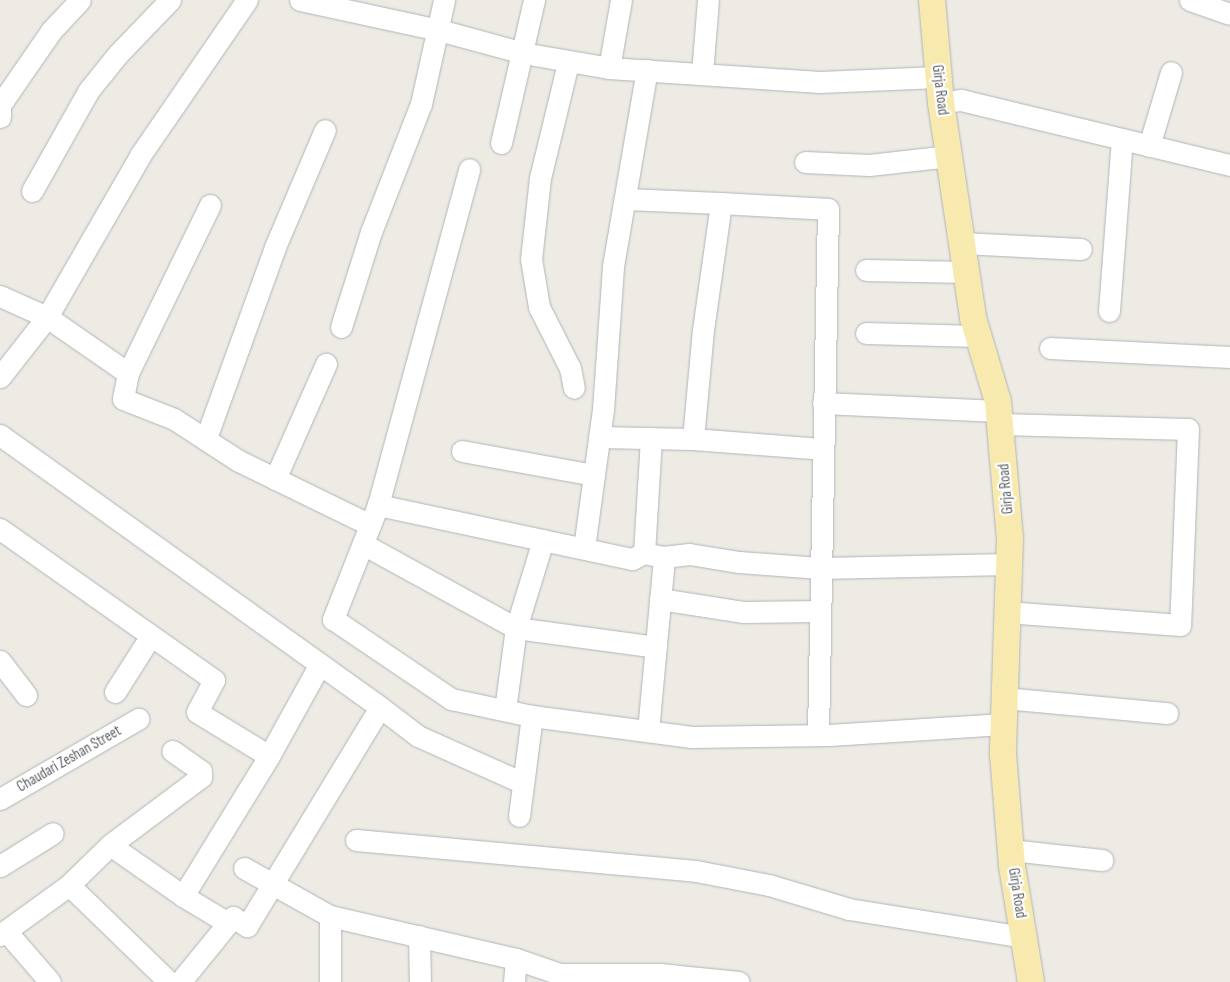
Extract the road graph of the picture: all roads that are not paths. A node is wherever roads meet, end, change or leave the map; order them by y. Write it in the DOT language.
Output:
graph roads {
  1 [pos="80,0"];
  2 [pos="170,0"];
  3 [pos="247,0"];
  4 [pos="300,0"];
  5 [pos="444,0"];
  6 [pos="534,0"];
  7 [pos="620,0"];
  8 [pos="708,0"];
  9 [pos="932,0"];
  10 [pos="1190,0"];
  11 [pos="357,6"];
  12 [pos="1230,14"];
  13 [pos="439,30"];
  14 [pos="522,53"];
  15 [pos="568,63"];
  16 [pos="609,68"];
  17 [pos="647,70"];
  18 [pos="1171,72"];
  19 [pos="702,74"];
  20 [pos="938,77"];
  21 [pos="941,103"];
  22 [pos="0,117"];
  23 [pos="325,130"];
  24 [pos="1122,139"];
  25 [pos="501,143"];
  26 [pos="1149,146"];
  27 [pos="949,156"];
  28 [pos="805,162"];
  29 [pos="1230,166"];
  30 [pos="469,169"];
  31 [pos="32,191"];
  32 [pos="625,199"];
  33 [pos="721,203"];
  34 [pos="210,205"];
  35 [pos="962,243"];
  36 [pos="1082,249"];
  37 [pos="866,270"];
  38 [pos="966,272"];
  39 [pos="0,296"];
  40 [pos="1109,311"];
  41 [pos="47,317"];
  42 [pos="341,327"];
  43 [pos="866,333"];
  44 [pos="978,336"];
  45 [pos="1050,348"];
  46 [pos="1230,357"];
  47 [pos="326,364"];
  48 [pos="128,373"];
  49 [pos="0,377"];
  50 [pos="574,388"];
  51 [pos="822,404"];
  52 [pos="999,417"];
  53 [pos="0,435"];
  54 [pos="599,437"];
  55 [pos="206,438"];
  56 [pos="651,438"];
  57 [pos="693,439"];
  58 [pos="822,450"];
  59 [pos="462,451"];
  60 [pos="594,475"];
  61 [pos="276,479"];
  62 [pos="378,505"];
  63 [pos="0,529"];
  64 [pos="366,534"];
  65 [pos="543,540"];
  66 [pos="584,548"];
  67 [pos="654,555"];
  68 [pos="1009,564"];
  69 [pos="820,568"];
  70 [pos="660,599"];
  71 [pos="820,611"];
  72 [pos="1006,612"];
  73 [pos="516,628"];
  74 [pos="150,637"];
  75 [pos="656,647"];
  76 [pos="0,661"];
  77 [pos="320,664"];
  78 [pos="114,692"];
  79 [pos="26,695"];
  80 [pos="1004,698"];
  81 [pos="380,707"];
  82 [pos="505,710"];
  83 [pos="1167,713"];
  84 [pos="532,716"];
  85 [pos="138,719"];
  86 [pos="1003,724"];
  87 [pos="648,731"];
  88 [pos="818,735"];
  89 [pos="172,751"];
  90 [pos="268,756"];
  91 [pos="524,783"];
  92 [pos="0,799"];
  93 [pos="519,816"];
  94 [pos="53,834"];
  95 [pos="356,840"];
  96 [pos="110,845"];
  97 [pos="1011,850"];
  98 [pos="1102,860"];
  99 [pos="0,866"];
  100 [pos="244,868"];
  101 [pos="69,885"];
  102 [pos="272,885"];
  103 [pos="183,896"];
  104 [pos="330,916"];
  105 [pos="228,923"];
  106 [pos="3,933"];
  107 [pos="419,936"];
  108 [pos="1024,937"];
  109 [pos="516,959"];
  110 [pos="50,982"];
  111 [pos="169,982"];
  112 [pos="180,982"];
  113 [pos="330,982"];
  114 [pos="420,982"];
  115 [pos="514,982"];
  116 [pos="739,982"];
  117 [pos="1031,982"];
  1 -- 22 [label="street"];
  2 -- 31 [label="street"];
  3 -- 41 [label="street"];
  4 -- 11 [label="street"];
  5 -- 13 [label="street"];
  6 -- 14 [label="street"];
  7 -- 16 [label="street"];
  8 -- 19 [label="street"];
  9 -- 20 [label="main road, Girja Road"];
  10 -- 12 [label="street"];
  11 -- 13 [label="street"];
  13 -- 14 [label="street"];
  13 -- 42 [label="street"];
  14 -- 15 [label="street"];
  14 -- 25 [label="street"];
  15 -- 16 [label="street"];
  15 -- 50 [label="street"];
  16 -- 17 [label="street"];
  17 -- 19 [label="street"];
  17 -- 32 [label="street"];
  18 -- 26 [label="street"];
  19 -- 20 [label="street"];
  20 -- 21 [label="main road, Girja Road"];
  21 -- 24 [label="street"];
  21 -- 27 [label="main road, Girja Road"];
  23 -- 55 [label="street"];
  24 -- 26 [label="street"];
  24 -- 40 [label="street"];
  26 -- 29 [label="street"];
  27 -- 28 [label="street"];
  27 -- 35 [label="main road, Girja Road"];
  30 -- 62 [label="street"];
  32 -- 33 [label="street"];
  32 -- 54 [label="street"];
  33 -- 51 [label="street"];
  33 -- 57 [label="street"];
  34 -- 48 [label="street"];
  35 -- 36 [label="street"];
  35 -- 38 [label="main road, Girja Road"];
  37 -- 38 [label="street"];
  38 -- 44 [label="main road, Girja Road"];
  39 -- 41 [label="street"];
  41 -- 48 [label="street"];
  41 -- 49 [label="street"];
  43 -- 44 [label="street"];
  44 -- 52 [label="main road, Girja Road"];
  45 -- 46 [label="street"];
  47 -- 61 [label="street"];
  48 -- 55 [label="street"];
  51 -- 52 [label="street"];
  51 -- 58 [label="street"];
  52 -- 68 [label="main road, Girja Road"];
  52 -- 72 [label="street"];
  53 -- 77 [label="street"];
  54 -- 56 [label="street"];
  54 -- 60 [label="street"];
  55 -- 61 [label="street"];
  56 -- 57 [label="street"];
  56 -- 67 [label="street"];
  57 -- 58 [label="street"];
  58 -- 69 [label="street"];
  59 -- 60 [label="street"];
  60 -- 66 [label="street"];
  61 -- 64 [label="street"];
  62 -- 64 [label="street"];
  62 -- 65 [label="street"];
  63 -- 74 [label="street"];
  64 -- 73 [label="street"];
  64 -- 82 [label="street"];
  65 -- 66 [label="street"];
  65 -- 73 [label="street"];
  66 -- 67 [label="street"];
  67 -- 69 [label="street"];
  67 -- 70 [label="street"];
  68 -- 69 [label="street"];
  68 -- 72 [label="main road, Girja Road"];
  69 -- 71 [label="street"];
  70 -- 71 [label="street"];
  70 -- 75 [label="street"];
  71 -- 88 [label="street"];
  72 -- 80 [label="main road, Girja Road"];
  73 -- 75 [label="street"];
  73 -- 82 [label="street"];
  74 -- 78 [label="street"];
  74 -- 90 [label="street"];
  75 -- 87 [label="street"];
  76 -- 79 [label="street"];
  77 -- 81 [label="street"];
  77 -- 90 [label="street"];
  80 -- 83 [label="street"];
  80 -- 86 [label="main road, Girja Road"];
  81 -- 91 [label="street"];
  81 -- 102 [label="street"];
  82 -- 84 [label="street"];
  84 -- 87 [label="street"];
  84 -- 91 [label="street"];
  85 -- 92 [label="street, Chaudari Zeshan Street"];
  86 -- 88 [label="street"];
  86 -- 97 [label="main road, Girja Road"];
  87 -- 88 [label="street"];
  89 -- 96 [label="street"];
  90 -- 103 [label="street"];
  91 -- 93 [label="street"];
  94 -- 99 [label="street"];
  95 -- 108 [label="street"];
  96 -- 101 [label="street"];
  96 -- 103 [label="street"];
  97 -- 98 [label="street"];
  97 -- 108 [label="main road, Girja Road"];
  100 -- 102 [label="street"];
  101 -- 106 [label="street"];
  101 -- 111 [label="street"];
  102 -- 104 [label="street"];
  102 -- 105 [label="street"];
  103 -- 105 [label="street"];
  104 -- 107 [label="street"];
  104 -- 113 [label="street"];
  105 -- 112 [label="street"];
  106 -- 110 [label="street"];
  107 -- 109 [label="street"];
  107 -- 114 [label="street"];
  108 -- 117 [label="main road, Girja Road"];
  109 -- 115 [label="street"];
  109 -- 116 [label="street"];
}
